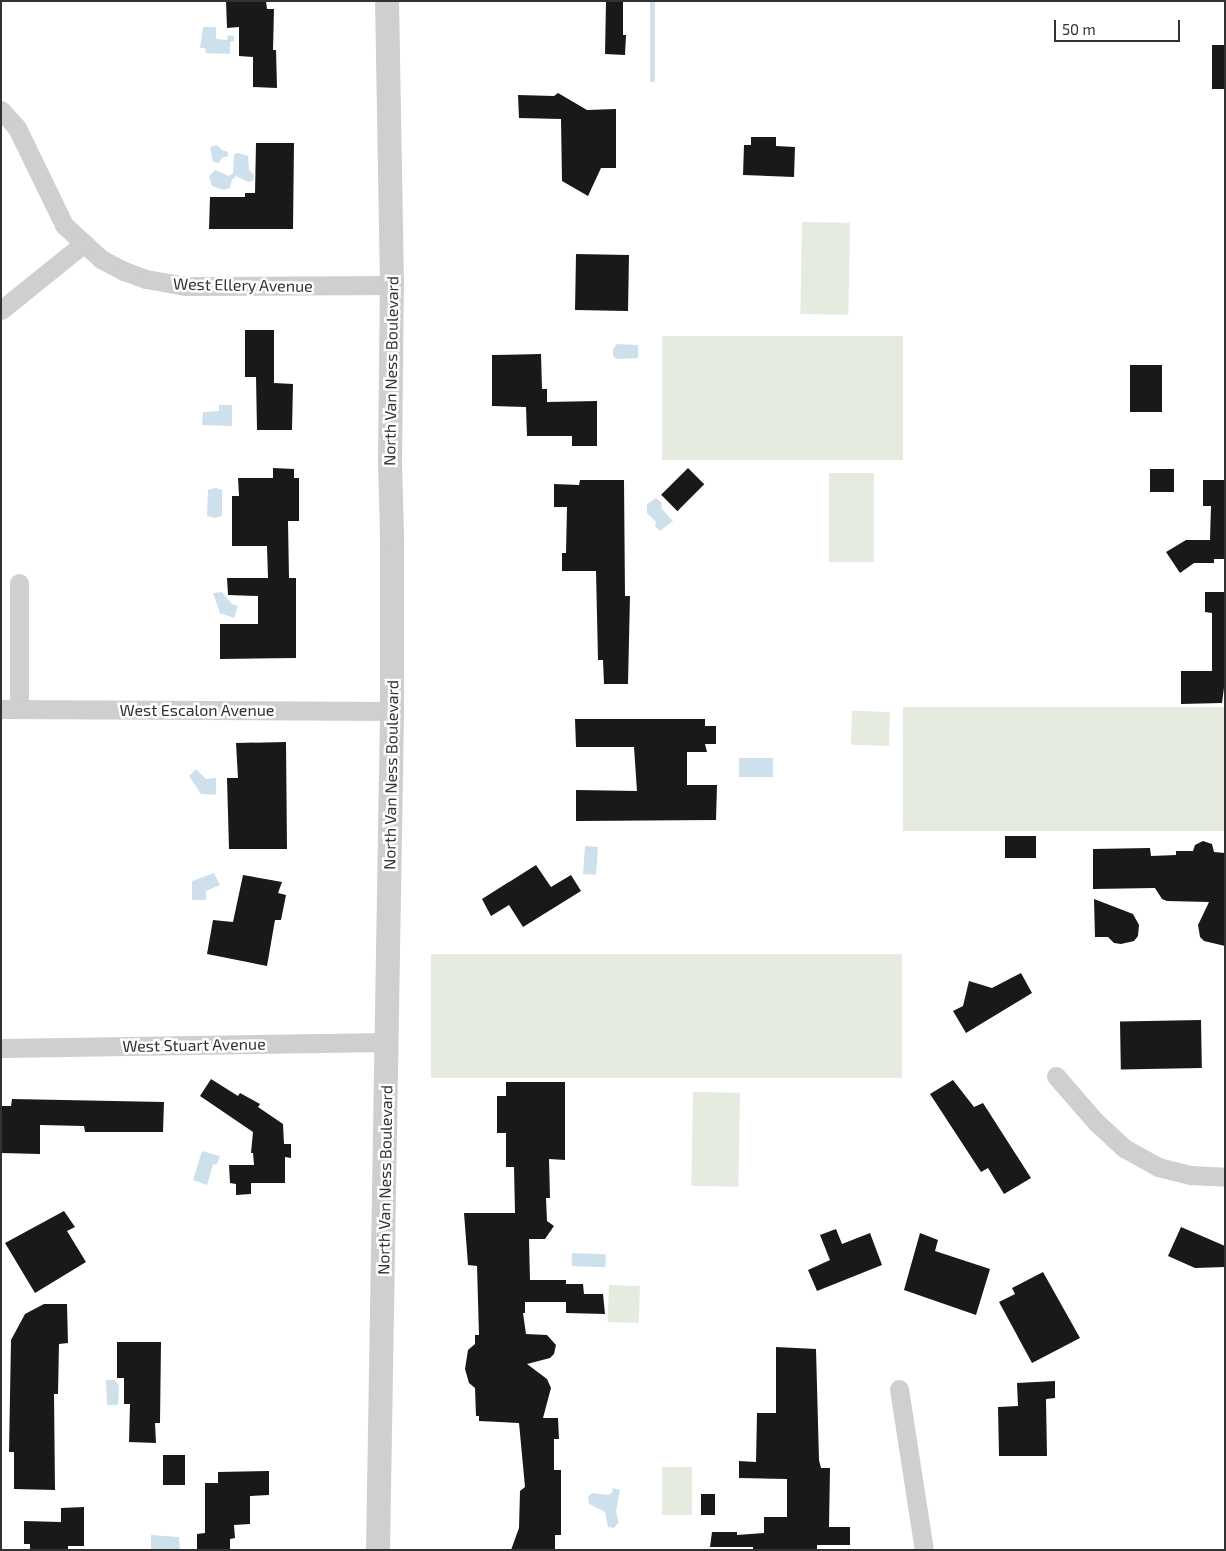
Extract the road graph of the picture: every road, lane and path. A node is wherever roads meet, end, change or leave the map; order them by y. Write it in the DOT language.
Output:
graph roads {
  1 [pos="387,1"];
  2 [pos="1,110"];
  3 [pos="82,244"];
  4 [pos="392,285"];
  5 [pos="1,310"];
  6 [pos="19,584"];
  7 [pos="10,709"];
  8 [pos="392,711"];
  9 [pos="388,1042"];
  10 [pos="1,1048"];
  11 [pos="1056,1076"];
  12 [pos="1225,1177"];
  13 [pos="899,1389"];
  14 [pos="378,1550"];
  15 [pos="924,1550"];
  1 -- 4 [label="street, North Van Ness Boulevard"];
  2 -- 3 [label="street, West Ellery Avenue"];
  3 -- 4 [label="street, West Ellery Avenue"];
  3 -- 5 [label="street"];
  4 -- 8 [label="street, North Van Ness Boulevard"];
  6 -- 7 [label="street"];
  7 -- 8 [label="street, West Escalon Avenue"];
  8 -- 9 [label="street, North Van Ness Boulevard"];
  9 -- 10 [label="street, West Stuart Avenue"];
  9 -- 14 [label="street, North Van Ness Boulevard"];
  11 -- 12 [label="street"];
  13 -- 15 [label="street"];
}
